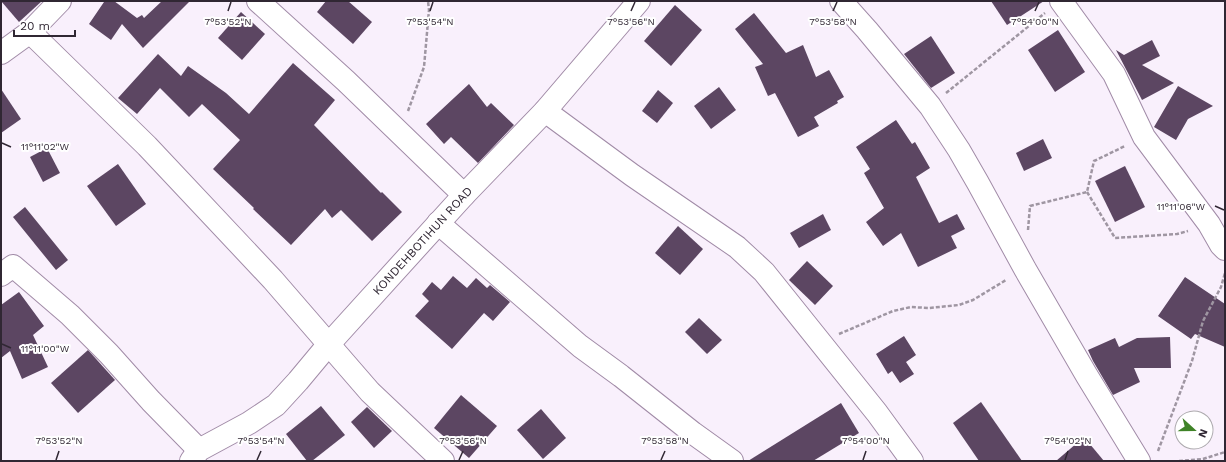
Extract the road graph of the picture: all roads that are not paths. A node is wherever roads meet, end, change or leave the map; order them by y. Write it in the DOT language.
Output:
graph roads {
  1 [pos="60,1"];
  2 [pos="258,1"];
  3 [pos="639,1"];
  4 [pos="841,1"];
  5 [pos="1054,6"];
  6 [pos="30,32"];
  7 [pos="1,53"];
  8 [pos="545,111"];
  9 [pos="464,195"];
  10 [pos="438,223"];
  11 [pos="1225,249"];
  12 [pos="1,275"];
  13 [pos="328,345"];
  14 [pos="195,456"];
  15 [pos="1148,457"];
  16 [pos="443,461"];
  17 [pos="732,461"];
  18 [pos="912,461"];
  1 -- 6 [label="street"];
  2 -- 9 [label="street"];
  3 -- 8 [label="street, KONDEHBOTIHUN ROAD"];
  4 -- 15 [label="street"];
  5 -- 11 [label="street"];
  6 -- 7 [label="street"];
  6 -- 13 [label="street"];
  8 -- 9 [label="street, KONDEHBOTIHUN ROAD"];
  8 -- 18 [label="street"];
  9 -- 10 [label="street, KONDEHBOTIHUN ROAD"];
  10 -- 13 [label="street, KONDEHBOTIHUN ROAD"];
  10 -- 17 [label="street"];
  12 -- 14 [label="street"];
  13 -- 14 [label="street, KONDEHBOTIHUN ROAD"];
  13 -- 16 [label="street"];
}
